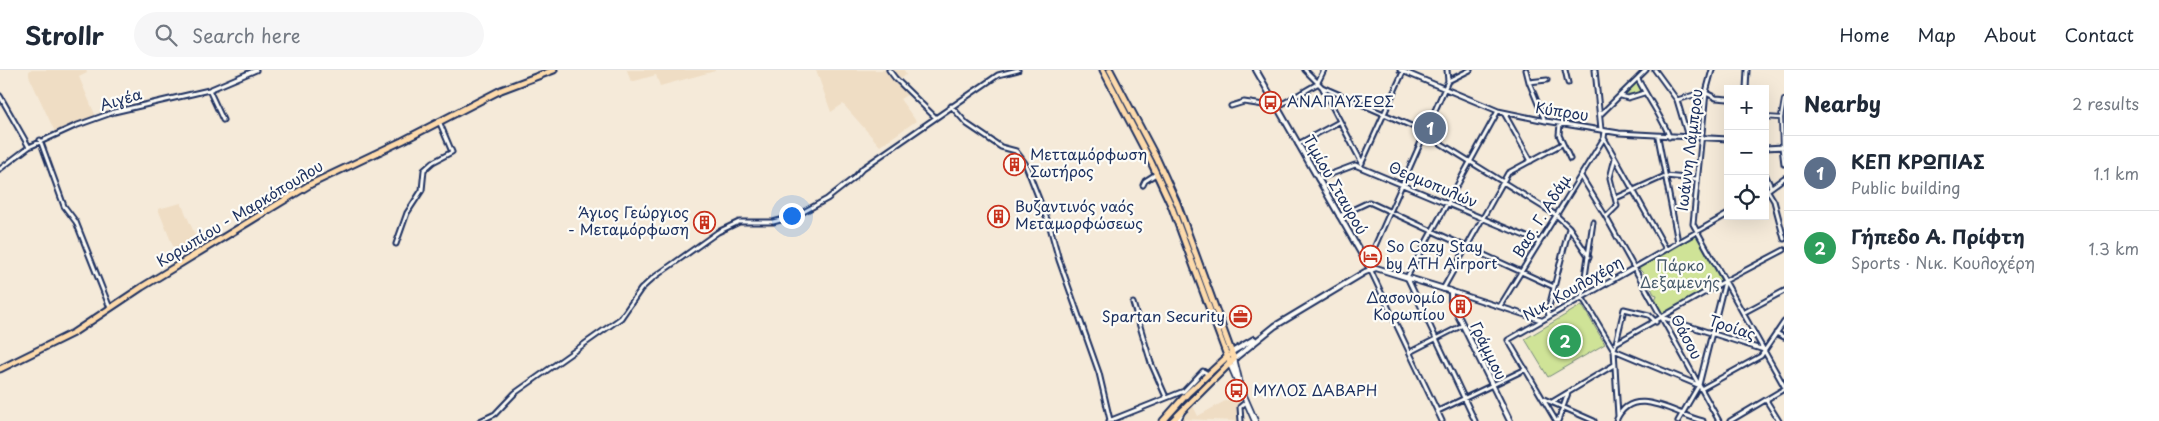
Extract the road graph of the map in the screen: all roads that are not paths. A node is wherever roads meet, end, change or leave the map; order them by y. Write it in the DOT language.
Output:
graph roads {
  1 [pos="256,70"];
  2 [pos="554,70"];
  3 [pos="889,70"];
  4 [pos="1018,70"];
  5 [pos="1102,70"];
  6 [pos="1110,70"];
  7 [pos="1256,70"];
  8 [pos="1305,70"];
  9 [pos="1324,70"];
  10 [pos="1446,70"];
  11 [pos="1470,70"];
  12 [pos="1526,70"];
  13 [pos="1565,70"];
  14 [pos="1595,70"];
  15 [pos="1646,70"];
  16 [pos="1655,70"];
  17 [pos="1712,70"];
  18 [pos="1747,70"];
  19 [pos="1402,71"];
  20 [pos="1638,79"];
  21 [pos="1547,80"];
  22 [pos="1448,81"];
  23 [pos="1529,82"];
  24 [pos="1568,83"];
  25 [pos="1318,84"];
  26 [pos="1746,85"];
  27 [pos="1322,87"];
  28 [pos="1445,89"];
  29 [pos="208,90"];
  30 [pos="1644,92"];
  31 [pos="1706,92"];
  32 [pos="0,96"];
  33 [pos="1620,96"];
  34 [pos="1724,99"];
  35 [pos="1676,100"];
  36 [pos="1784,100"];
  37 [pos="951,106"];
  38 [pos="1231,106"];
  39 [pos="1277,107"];
  40 [pos="1498,111"];
  41 [pos="1504,112"];
  42 [pos="1384,114"];
  43 [pos="1600,115"];
  44 [pos="935,117"];
  45 [pos="1769,117"];
  46 [pos="1781,118"];
  47 [pos="223,120"];
  48 [pos="439,121"];
  49 [pos="1546,121"];
  50 [pos="1340,122"];
  51 [pos="1560,124"];
  52 [pos="1603,130"];
  53 [pos="1424,133"];
  54 [pos="1658,137"];
  55 [pos="1668,137"];
  56 [pos="1688,137"];
  57 [pos="1604,138"];
  58 [pos="1702,138"];
  59 [pos="1724,139"];
  60 [pos="40,140"];
  61 [pos="1298,144"];
  62 [pos="1562,144"];
  63 [pos="29,147"];
  64 [pos="1783,147"];
  65 [pos="1769,148"];
  66 [pos="1615,158"];
  67 [pos="1570,159"];
  68 [pos="1531,161"];
  69 [pos="1470,162"];
  70 [pos="1784,164"];
  71 [pos="1361,165"];
  72 [pos="0,169"];
  73 [pos="1156,173"];
  74 [pos="1581,176"];
  75 [pos="1665,176"];
  76 [pos="1784,178"];
  77 [pos="1318,179"];
  78 [pos="1697,179"];
  79 [pos="1503,182"];
  80 [pos="1401,184"];
  81 [pos="1143,185"];
  82 [pos="1632,189"];
  83 [pos="1769,189"];
  84 [pos="1769,192"];
  85 [pos="1616,198"];
  86 [pos="1448,204"];
  87 [pos="1389,211"];
  88 [pos="1556,215"];
  89 [pos="1339,216"];
  90 [pos="1724,216"];
  91 [pos="1606,217"];
  92 [pos="1482,218"];
  93 [pos="1593,222"];
  94 [pos="1569,227"];
  95 [pos="1433,231"];
  96 [pos="1696,232"];
  97 [pos="1784,240"];
  98 [pos="1539,242"];
  99 [pos="1678,242"];
  100 [pos="396,244"];
  101 [pos="1467,247"];
  102 [pos="1666,249"];
  103 [pos="1784,250"];
  104 [pos="1589,257"];
  105 [pos="1367,264"];
  106 [pos="1634,267"];
  107 [pos="1370,270"];
  108 [pos="1521,271"];
  109 [pos="1407,277"];
  110 [pos="1725,281"];
  111 [pos="1554,287"];
  112 [pos="1443,288"];
  113 [pos="1450,291"];
  114 [pos="1784,291"];
  115 [pos="1582,297"];
  116 [pos="1133,303"];
  117 [pos="1500,306"];
  118 [pos="110,308"];
  119 [pos="1743,313"];
  120 [pos="1549,316"];
  121 [pos="1664,318"];
  122 [pos="1541,320"];
  123 [pos="1656,322"];
  124 [pos="1784,322"];
  125 [pos="1463,325"];
  126 [pos="1776,333"];
  127 [pos="1712,334"];
  128 [pos="1258,337"];
  129 [pos="1784,337"];
  130 [pos="1437,338"];
  131 [pos="1616,343"];
  132 [pos="1222,344"];
  133 [pos="1614,350"];
  134 [pos="1764,351"];
  135 [pos="1232,352"];
  136 [pos="1410,352"];
  137 [pos="1227,357"];
  138 [pos="1234,359"];
  139 [pos="1220,363"];
  140 [pos="1230,364"];
  141 [pos="1614,365"];
  142 [pos="0,369"];
  143 [pos="1526,369"];
  144 [pos="1208,374"];
  145 [pos="1239,382"];
  146 [pos="1493,385"];
  147 [pos="1700,387"];
  148 [pos="1784,388"];
  149 [pos="1568,392"];
  150 [pos="1166,397"];
  151 [pos="1464,398"];
  152 [pos="1544,399"];
  153 [pos="1766,400"];
  154 [pos="1246,402"];
  155 [pos="1552,402"];
  156 [pos="1564,407"];
  157 [pos="1183,408"];
  158 [pos="1438,411"];
  159 [pos="1682,415"];
  160 [pos="1618,416"];
  161 [pos="1736,419"];
  162 [pos="1109,420"];
  163 [pos="480,421"];
  164 [pos="1162,421"];
  165 [pos="1172,421"];
  166 [pos="1178,421"];
  167 [pos="1241,421"];
  168 [pos="1255,421"];
  169 [pos="1442,421"];
  170 [pos="1475,421"];
  171 [pos="1510,421"];
  172 [pos="1557,421"];
  173 [pos="1594,421"];
  174 [pos="1616,421"];
  175 [pos="1678,421"];
  176 [pos="1703,421"];
  177 [pos="1719,421"];
  178 [pos="1730,421"];
  179 [pos="1779,421"];
  1 -- 29 [label="street, Αιγέα"];
  2 -- 48 [label="main road, Κορωπίου - Μαρκόπουλου"];
  3 -- 44 [label="street"];
  4 -- 37 [label="street"];
  5 -- 73 [label="main road"];
  6 -- 135 [label="main road"];
  7 -- 39 [label="street, Τιμίου Σταυρού"];
  8 -- 25 [label="street"];
  9 -- 25 [label="street"];
  10 -- 22 [label="street"];
  11 -- 22 [label="street"];
  12 -- 23 [label="street"];
  13 -- 24 [label="street"];
  14 -- 43 [label="street"];
  15 -- 20 [label="street"];
  16 -- 35 [label="street"];
  17 -- 31 [label="street, Ιωάννη Λάμπρου"];
  18 -- 26 [label="street"];
  19 -- 28 [label="street, Κύπρου"];
  19 -- 42 [label="street"];
  20 -- 30 [label="street"];
  20 -- 33 [label="street"];
  21 -- 23 [label="street"];
  22 -- 28 [label="street"];
  23 -- 49 [label="street"];
  25 -- 27 [label="street"];
  25 -- 39 [label="street"];
  27 -- 42 [label="street"];
  27 -- 50 [label="street"];
  28 -- 40 [label="street, Κύπρου"];
  28 -- 53 [label="street"];
  29 -- 47 [label="street"];
  29 -- 60 [label="street, Αιγέα"];
  30 -- 33 [label="street"];
  30 -- 55 [label="street"];
  31 -- 34 [label="street"];
  31 -- 35 [label="street"];
  31 -- 58 [label="street, Ιωάννη Λάμπρου"];
  32 -- 63 [label="street"];
  33 -- 43 [label="street"];
  35 -- 56 [label="street"];
  36 -- 46 [label="street"];
  37 -- 44 [label="street"];
  37 -- 162 [label="street"];
  38 -- 39 [label="street"];
  39 -- 61 [label="street, Τιμίου Σταυρού"];
  40 -- 41 [label="street, Κύπρου"];
  40 -- 69 [label="street"];
  41 -- 49 [label="street, Κύπρου"];
  41 -- 68 [label="street"];
  42 -- 53 [label="street"];
  42 -- 71 [label="street"];
  43 -- 52 [label="street"];
  44 -- 163 [label="street"];
  45 -- 46 [label="street"];
  46 -- 64 [label="street"];
  48 -- 100 [label="street"];
  48 -- 118 [label="main road, Κορωπίου - Μαρκόπουλου"];
  49 -- 51 [label="street, Κύπρου"];
  50 -- 61 [label="street"];
  50 -- 71 [label="street"];
  51 -- 52 [label="street, Κύπρου"];
  51 -- 62 [label="street"];
  52 -- 54 [label="street, Κύπρου"];
  52 -- 57 [label="street"];
  53 -- 69 [label="street"];
  53 -- 80 [label="street"];
  54 -- 55 [label="street, Κύπρου"];
  54 -- 75 [label="street"];
  55 -- 56 [label="street, Κύπρου"];
  56 -- 58 [label="street, Κύπρου"];
  57 -- 66 [label="street"];
  57 -- 74 [label="street, Βασ. Γ. Αδάμ"];
  58 -- 59 [label="street, Κύπρου"];
  58 -- 78 [label="street, Ιωάννη Λάμπρου"];
  60 -- 63 [label="street, Αιγέα"];
  60 -- 118 [label="street"];
  61 -- 77 [label="street, Τιμίου Σταυρού"];
  62 -- 67 [label="street"];
  62 -- 68 [label="street"];
  63 -- 72 [label="street, Αιγέα"];
  64 -- 65 [label="street"];
  64 -- 70 [label="street"];
  66 -- 82 [label="street"];
  66 -- 85 [label="street"];
  68 -- 79 [label="street"];
  69 -- 79 [label="street"];
  69 -- 86 [label="street"];
  71 -- 77 [label="street"];
  71 -- 80 [label="street, Θερμοπυλών"];
  73 -- 81 [label="street"];
  73 -- 132 [label="main road"];
  74 -- 88 [label="street, Βασ. Γ. Αδάμ"];
  74 -- 91 [label="street, Θάσου"];
  75 -- 78 [label="street"];
  75 -- 82 [label="street"];
  75 -- 99 [label="street"];
  76 -- 83 [label="street"];
  77 -- 89 [label="street, Τιμίου Σταυρού"];
  78 -- 96 [label="street, Ιωάννη Λάμπρου"];
  79 -- 88 [label="street"];
  79 -- 92 [label="street"];
  80 -- 86 [label="street, Θερμοπυλών"];
  80 -- 87 [label="street"];
  82 -- 85 [label="street"];
  82 -- 102 [label="street"];
  84 -- 97 [label="street"];
  85 -- 91 [label="street"];
  86 -- 92 [label="street, Θερμοπυλών"];
  86 -- 95 [label="street"];
  87 -- 89 [label="street"];
  87 -- 95 [label="street"];
  87 -- 105 [label="street"];
  88 -- 94 [label="street"];
  88 -- 98 [label="street, Βασ. Γ. Αδάμ"];
  89 -- 105 [label="street, Τιμίου Σταυρού"];
  90 -- 96 [label="street, Νικ. Κουλοχέρη"];
  91 -- 106 [label="street, Θάσου"];
  92 -- 98 [label="street, Θερμοπυλών"];
  92 -- 101 [label="street"];
  93 -- 104 [label="street"];
  94 -- 104 [label="street"];
  94 -- 111 [label="street"];
  95 -- 101 [label="street"];
  95 -- 109 [label="street"];
  96 -- 99 [label="street, Νικ. Κουλοχέρη"];
  96 -- 110 [label="street"];
  98 -- 108 [label="street, Βασ. Γ. Αδάμ"];
  99 -- 102 [label="street, Νικ. Κουλοχέρη"];
  101 -- 108 [label="street"];
  101 -- 112 [label="street"];
  102 -- 106 [label="street, Νικ. Κουλοχέρη"];
  103 -- 110 [label="street"];
  104 -- 115 [label="street"];
  105 -- 107 [label="street, Τιμίου Σταυρού"];
  106 -- 115 [label="street, Νικ. Κουλοχέρη"];
  106 -- 121 [label="street, Θάσου"];
  107 -- 109 [label="street"];
  107 -- 128 [label="street"];
  107 -- 136 [label="street, Τιμίου Σταυρού"];
  108 -- 111 [label="street"];
  108 -- 117 [label="street, Βασ. Γ. Αδάμ"];
  109 -- 112 [label="street"];
  109 -- 130 [label="street"];
  110 -- 119 [label="street"];
  110 -- 121 [label="street"];
  110 -- 127 [label="street"];
  111 -- 120 [label="street"];
  112 -- 113 [label="street"];
  113 -- 117 [label="street"];
  113 -- 125 [label="street, Γράμμου"];
  114 -- 119 [label="street"];
  115 -- 120 [label="street, Νικ. Κουλοχέρη"];
  115 -- 133 [label="street"];
  116 -- 150 [label="street"];
  117 -- 122 [label="street"];
  118 -- 142 [label="main road, Κορωπίου - Μαρκόπουλου"];
  119 -- 134 [label="street"];
  120 -- 122 [label="street, Νικ. Κουλοχέρη"];
  121 -- 123 [label="street"];
  121 -- 127 [label="street, Τροίας"];
  121 -- 147 [label="street, Θάσου"];
  122 -- 143 [label="street, Νικ. Κουλοχέρη"];
  123 -- 131 [label="street"];
  123 -- 131 [label="street"];
  124 -- 126 [label="street"];
  125 -- 130 [label="street"];
  125 -- 146 [label="street, Γράμμου"];
  126 -- 129 [label="street"];
  126 -- 134 [label="street"];
  127 -- 134 [label="street, Τροίας"];
  127 -- 147 [label="street"];
  128 -- 135 [label="street"];
  128 -- 138 [label="street"];
  130 -- 136 [label="street"];
  130 -- 151 [label="street"];
  131 -- 133 [label="street"];
  132 -- 137 [label="main road"];
  132 -- 139 [label="main road"];
  133 -- 141 [label="street"];
  133 -- 147 [label="street"];
  134 -- 147 [label="street"];
  134 -- 148 [label="street"];
  135 -- 137 [label="main road"];
  135 -- 138 [label="main road"];
  136 -- 158 [label="street, Τιμίου Σταυρού"];
  137 -- 139 [label="main road"];
  137 -- 140 [label="main road"];
  138 -- 140 [label="main road"];
  138 -- 145 [label="main road"];
  139 -- 144 [label="main road"];
  140 -- 145 [label="main road"];
  140 -- 157 [label="main road"];
  141 -- 149 [label="street"];
  141 -- 160 [label="street"];
  143 -- 146 [label="street"];
  143 -- 152 [label="street"];
  144 -- 150 [label="street"];
  144 -- 164 [label="main road"];
  145 -- 154 [label="main road"];
  146 -- 151 [label="street"];
  146 -- 171 [label="street, Γράμμου"];
  147 -- 159 [label="street"];
  147 -- 177 [label="street, Θάσου"];
  148 -- 153 [label="street"];
  149 -- 155 [label="street"];
  149 -- 156 [label="street"];
  150 -- 162 [label="street"];
  151 -- 158 [label="street"];
  151 -- 170 [label="street"];
  152 -- 155 [label="street"];
  152 -- 172 [label="street"];
  153 -- 161 [label="street"];
  153 -- 179 [label="street"];
  154 -- 167 [label="street"];
  154 -- 168 [label="main road"];
  155 -- 156 [label="street"];
  156 -- 172 [label="street"];
  156 -- 173 [label="street"];
  157 -- 165 [label="main road"];
  157 -- 166 [label="street"];
  158 -- 169 [label="street, Τιμίου Σταυρού"];
  159 -- 160 [label="street"];
  159 -- 175 [label="street"];
  159 -- 176 [label="street"];
  160 -- 174 [label="street"];
  161 -- 178 [label="street"];
}
